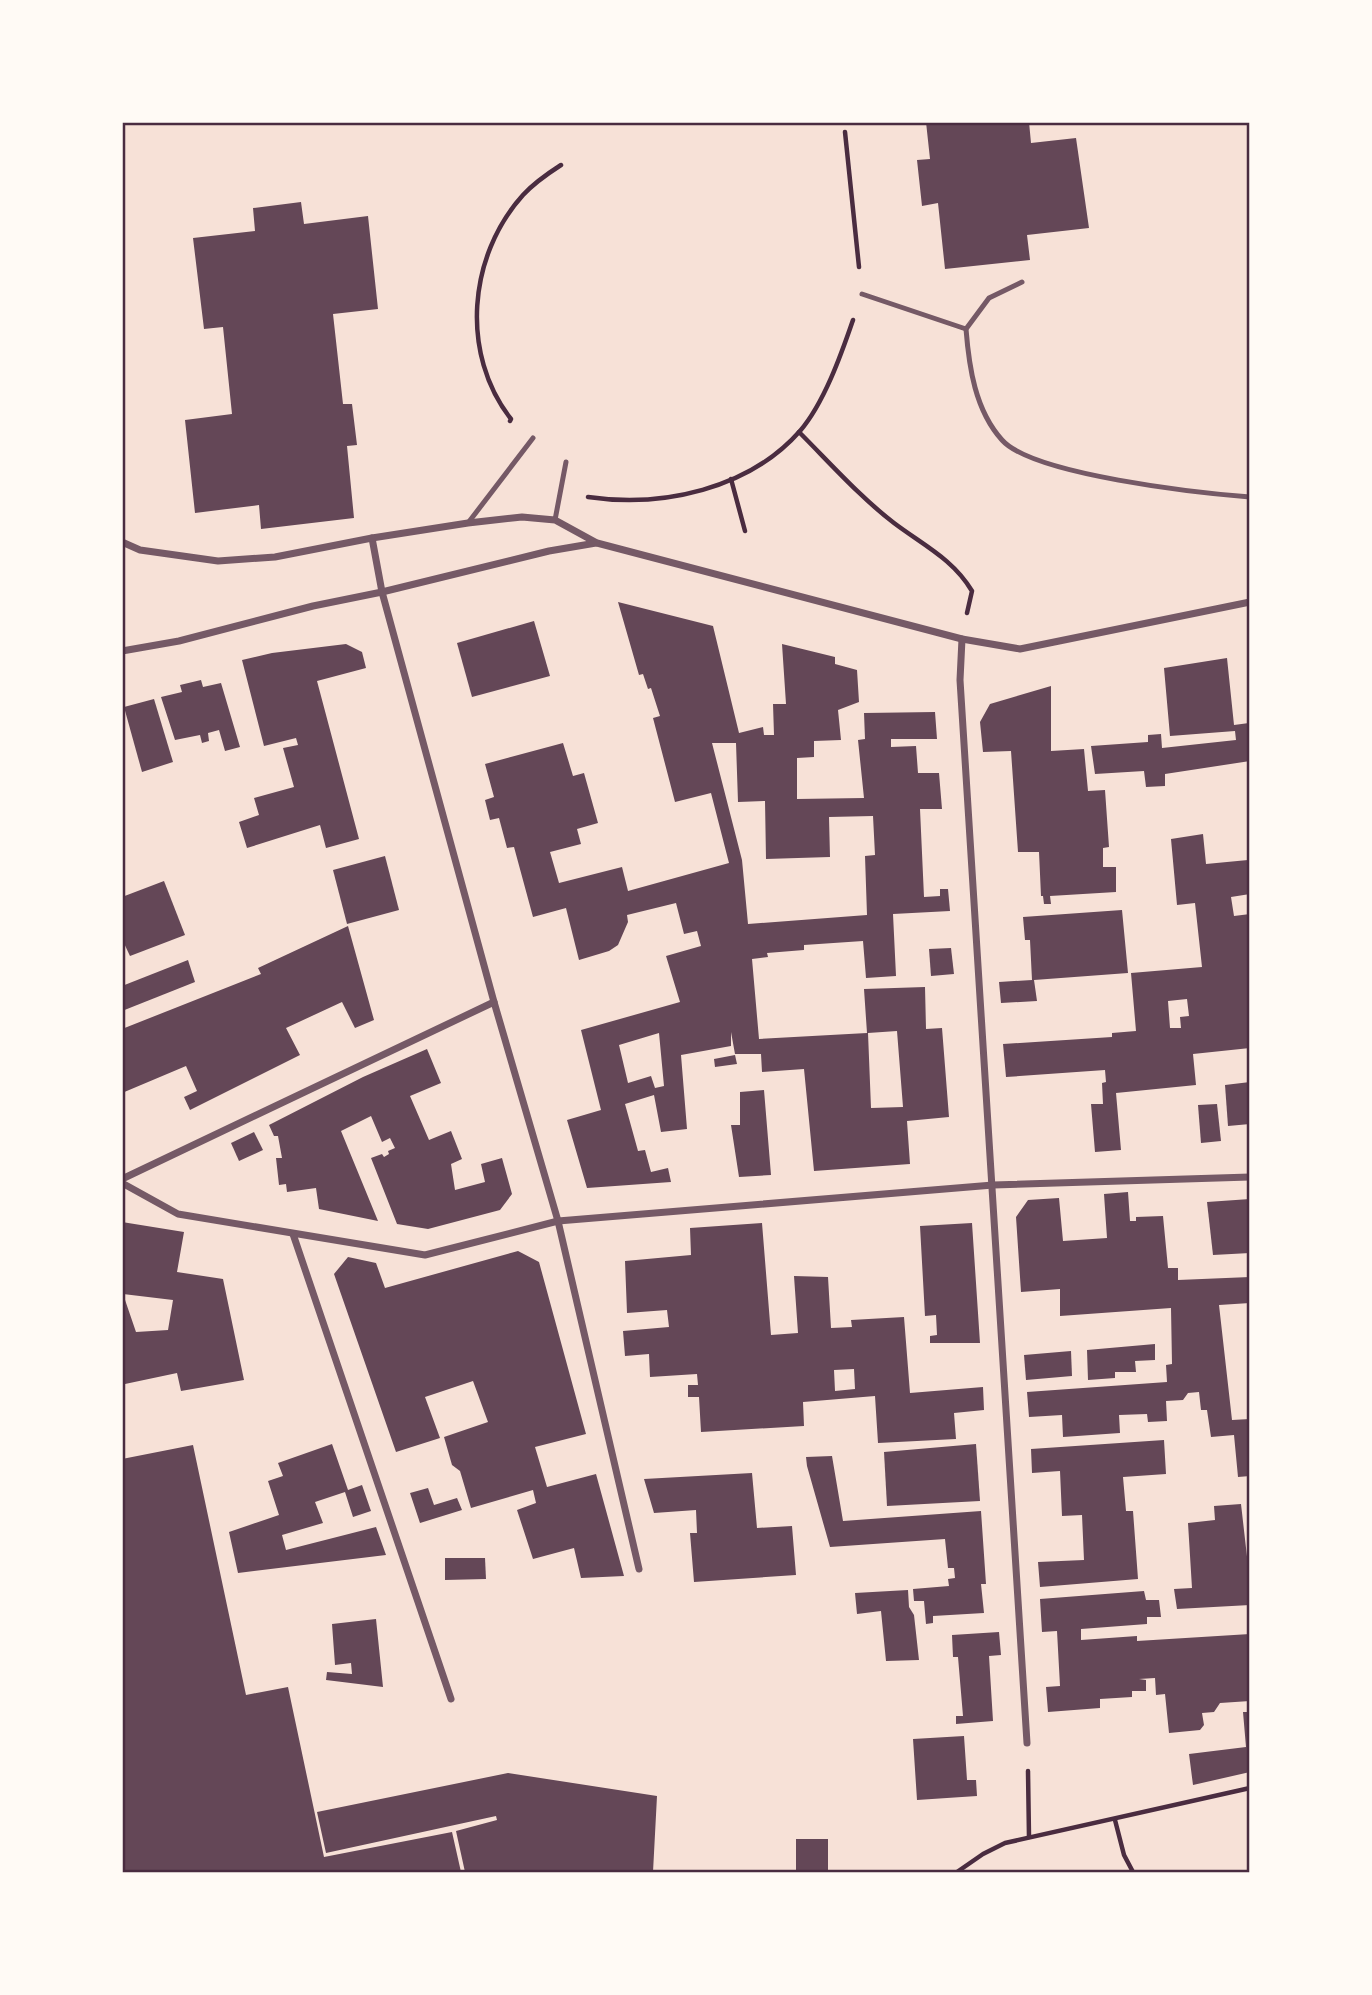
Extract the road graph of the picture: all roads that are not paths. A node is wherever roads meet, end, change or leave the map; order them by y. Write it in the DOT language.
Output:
graph roads {
  1 [pos="1022,282"];
  2 [pos="862,294"];
  3 [pos="966,329"];
  4 [pos="533,438"];
  5 [pos="566,462"];
  6 [pos="1250,497"];
  7 [pos="555,520"];
  8 [pos="468,523"];
  9 [pos="372,538"];
  10 [pos="122,542"];
  11 [pos="597,543"];
  12 [pos="382,593"];
  13 [pos="1250,601"];
  14 [pos="962,639"];
  15 [pos="122,651"];
  16 [pos="494,1002"];
  17 [pos="1250,1177"];
  18 [pos="122,1181"];
  19 [pos="993,1185"];
  20 [pos="558,1221"];
  21 [pos="293,1234"];
  22 [pos="639,1569"];
  23 [pos="450,1699"];
  24 [pos="1027,1743"];
  1 -- 3 [label="lane"];
  2 -- 3 [label="lane"];
  3 -- 6 [label="lane"];
  4 -- 8 [label="lane"];
  5 -- 7 [label="lane"];
  7 -- 8 [label="street"];
  7 -- 11 [label="street"];
  8 -- 9 [label="street"];
  9 -- 10 [label="street"];
  9 -- 12 [label="street"];
  11 -- 12 [label="street"];
  11 -- 14 [label="street"];
  12 -- 15 [label="street"];
  12 -- 16 [label="street"];
  13 -- 14 [label="street"];
  14 -- 19 [label="street"];
  16 -- 18 [label="street"];
  16 -- 20 [label="street"];
  17 -- 19 [label="street"];
  18 -- 21 [label="street"];
  19 -- 20 [label="street"];
  19 -- 24 [label="street"];
  20 -- 21 [label="street"];
  20 -- 22 [label="street"];
  21 -- 23 [label="street"];
}
